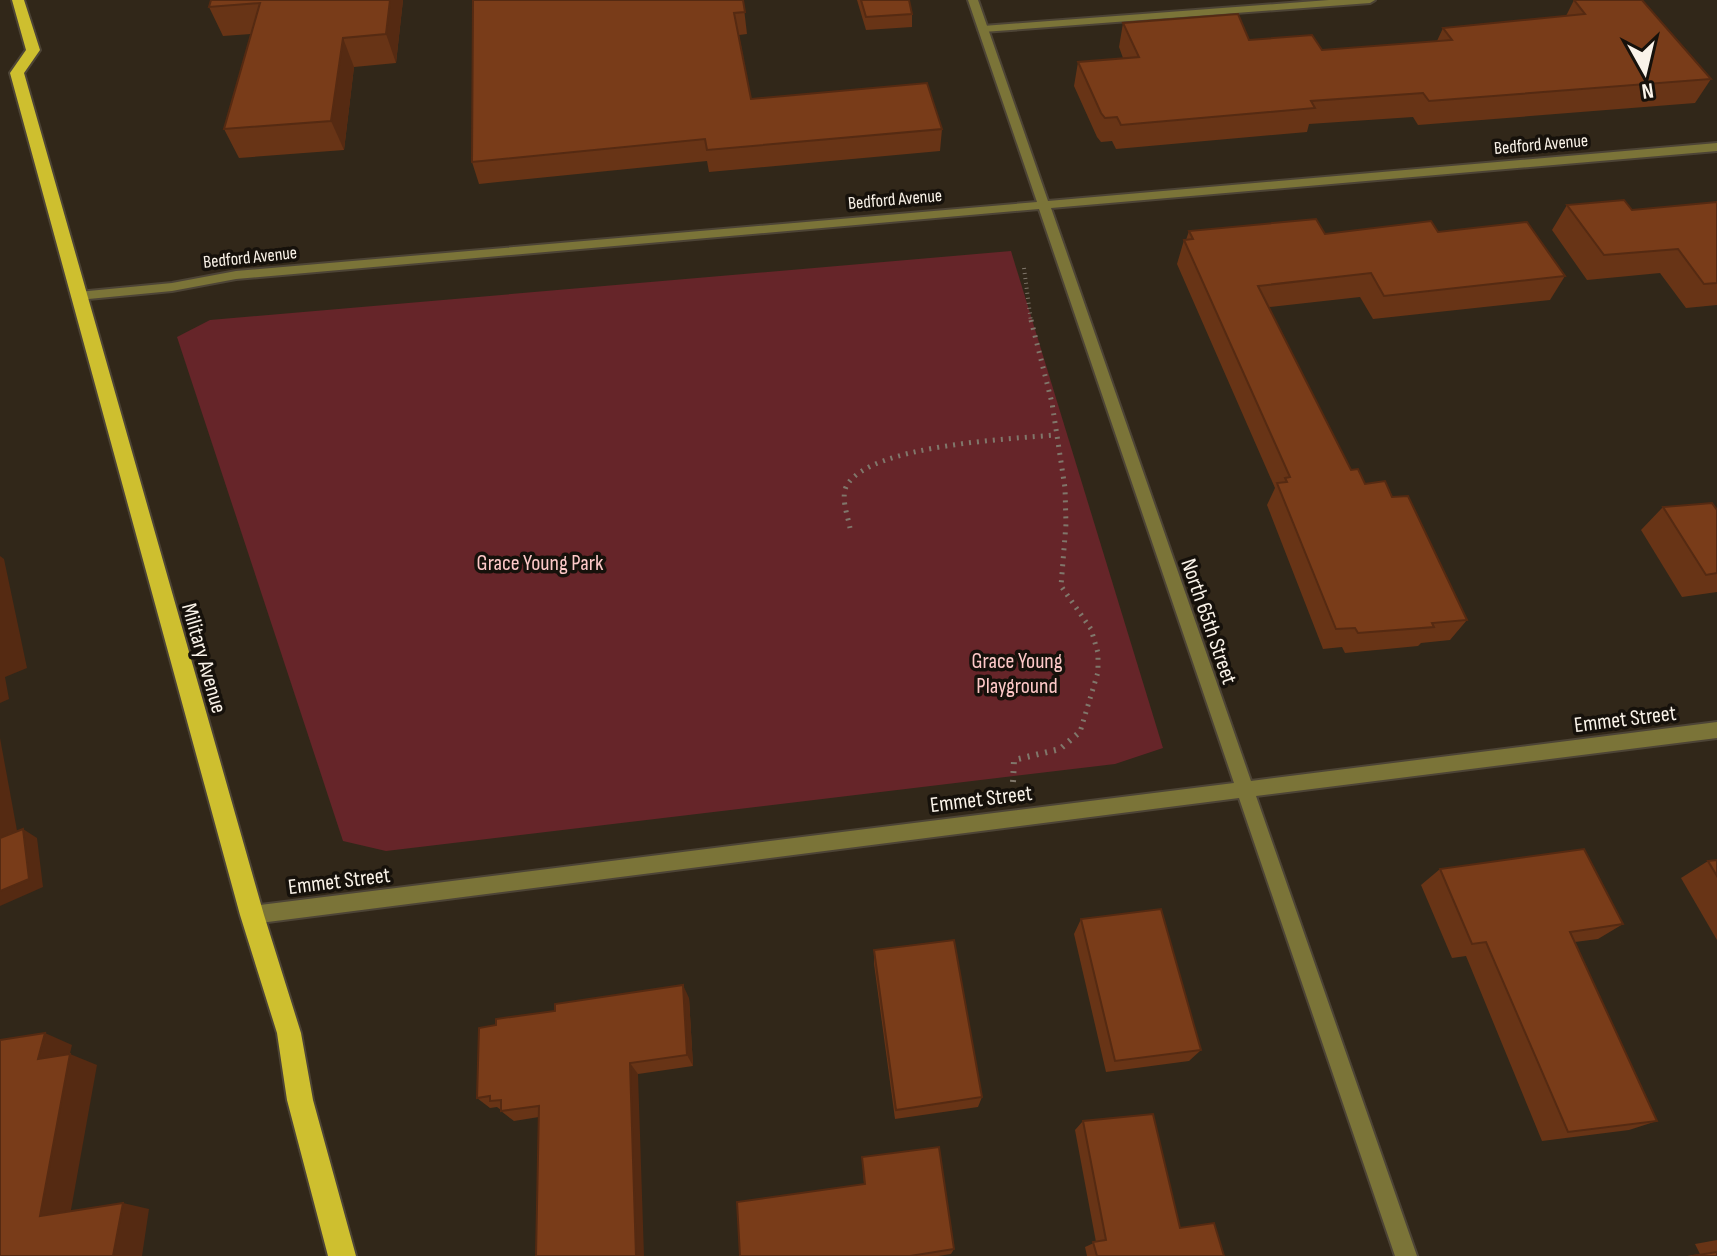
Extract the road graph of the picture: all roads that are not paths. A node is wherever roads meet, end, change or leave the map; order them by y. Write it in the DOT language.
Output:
graph roads {
  1 [pos="18,0"];
  2 [pos="973,0"];
  3 [pos="1370,0"];
  4 [pos="983,29"];
  5 [pos="8,70"];
  6 [pos="1717,147"];
  7 [pos="1045,205"];
  8 [pos="78,296"];
  9 [pos="1717,730"];
  10 [pos="1245,789"];
  11 [pos="252,915"];
  12 [pos="342,1256"];
  13 [pos="1406,1256"];
  1 -- 5 [label="main road, Military Avenue"];
  2 -- 4 [label="street, North 65th Street"];
  3 -- 4 [label="street"];
  4 -- 7 [label="street, North 65th Street"];
  5 -- 8 [label="main road, Military Avenue"];
  6 -- 7 [label="street, Bedford Avenue"];
  7 -- 8 [label="street, Bedford Avenue"];
  7 -- 10 [label="street, North 65th Street"];
  8 -- 11 [label="main road, Military Avenue"];
  9 -- 10 [label="street, Emmet Street"];
  10 -- 11 [label="street, Emmet Street"];
  10 -- 13 [label="street, North 65th Street"];
  11 -- 12 [label="main road, Military Avenue"];
}
